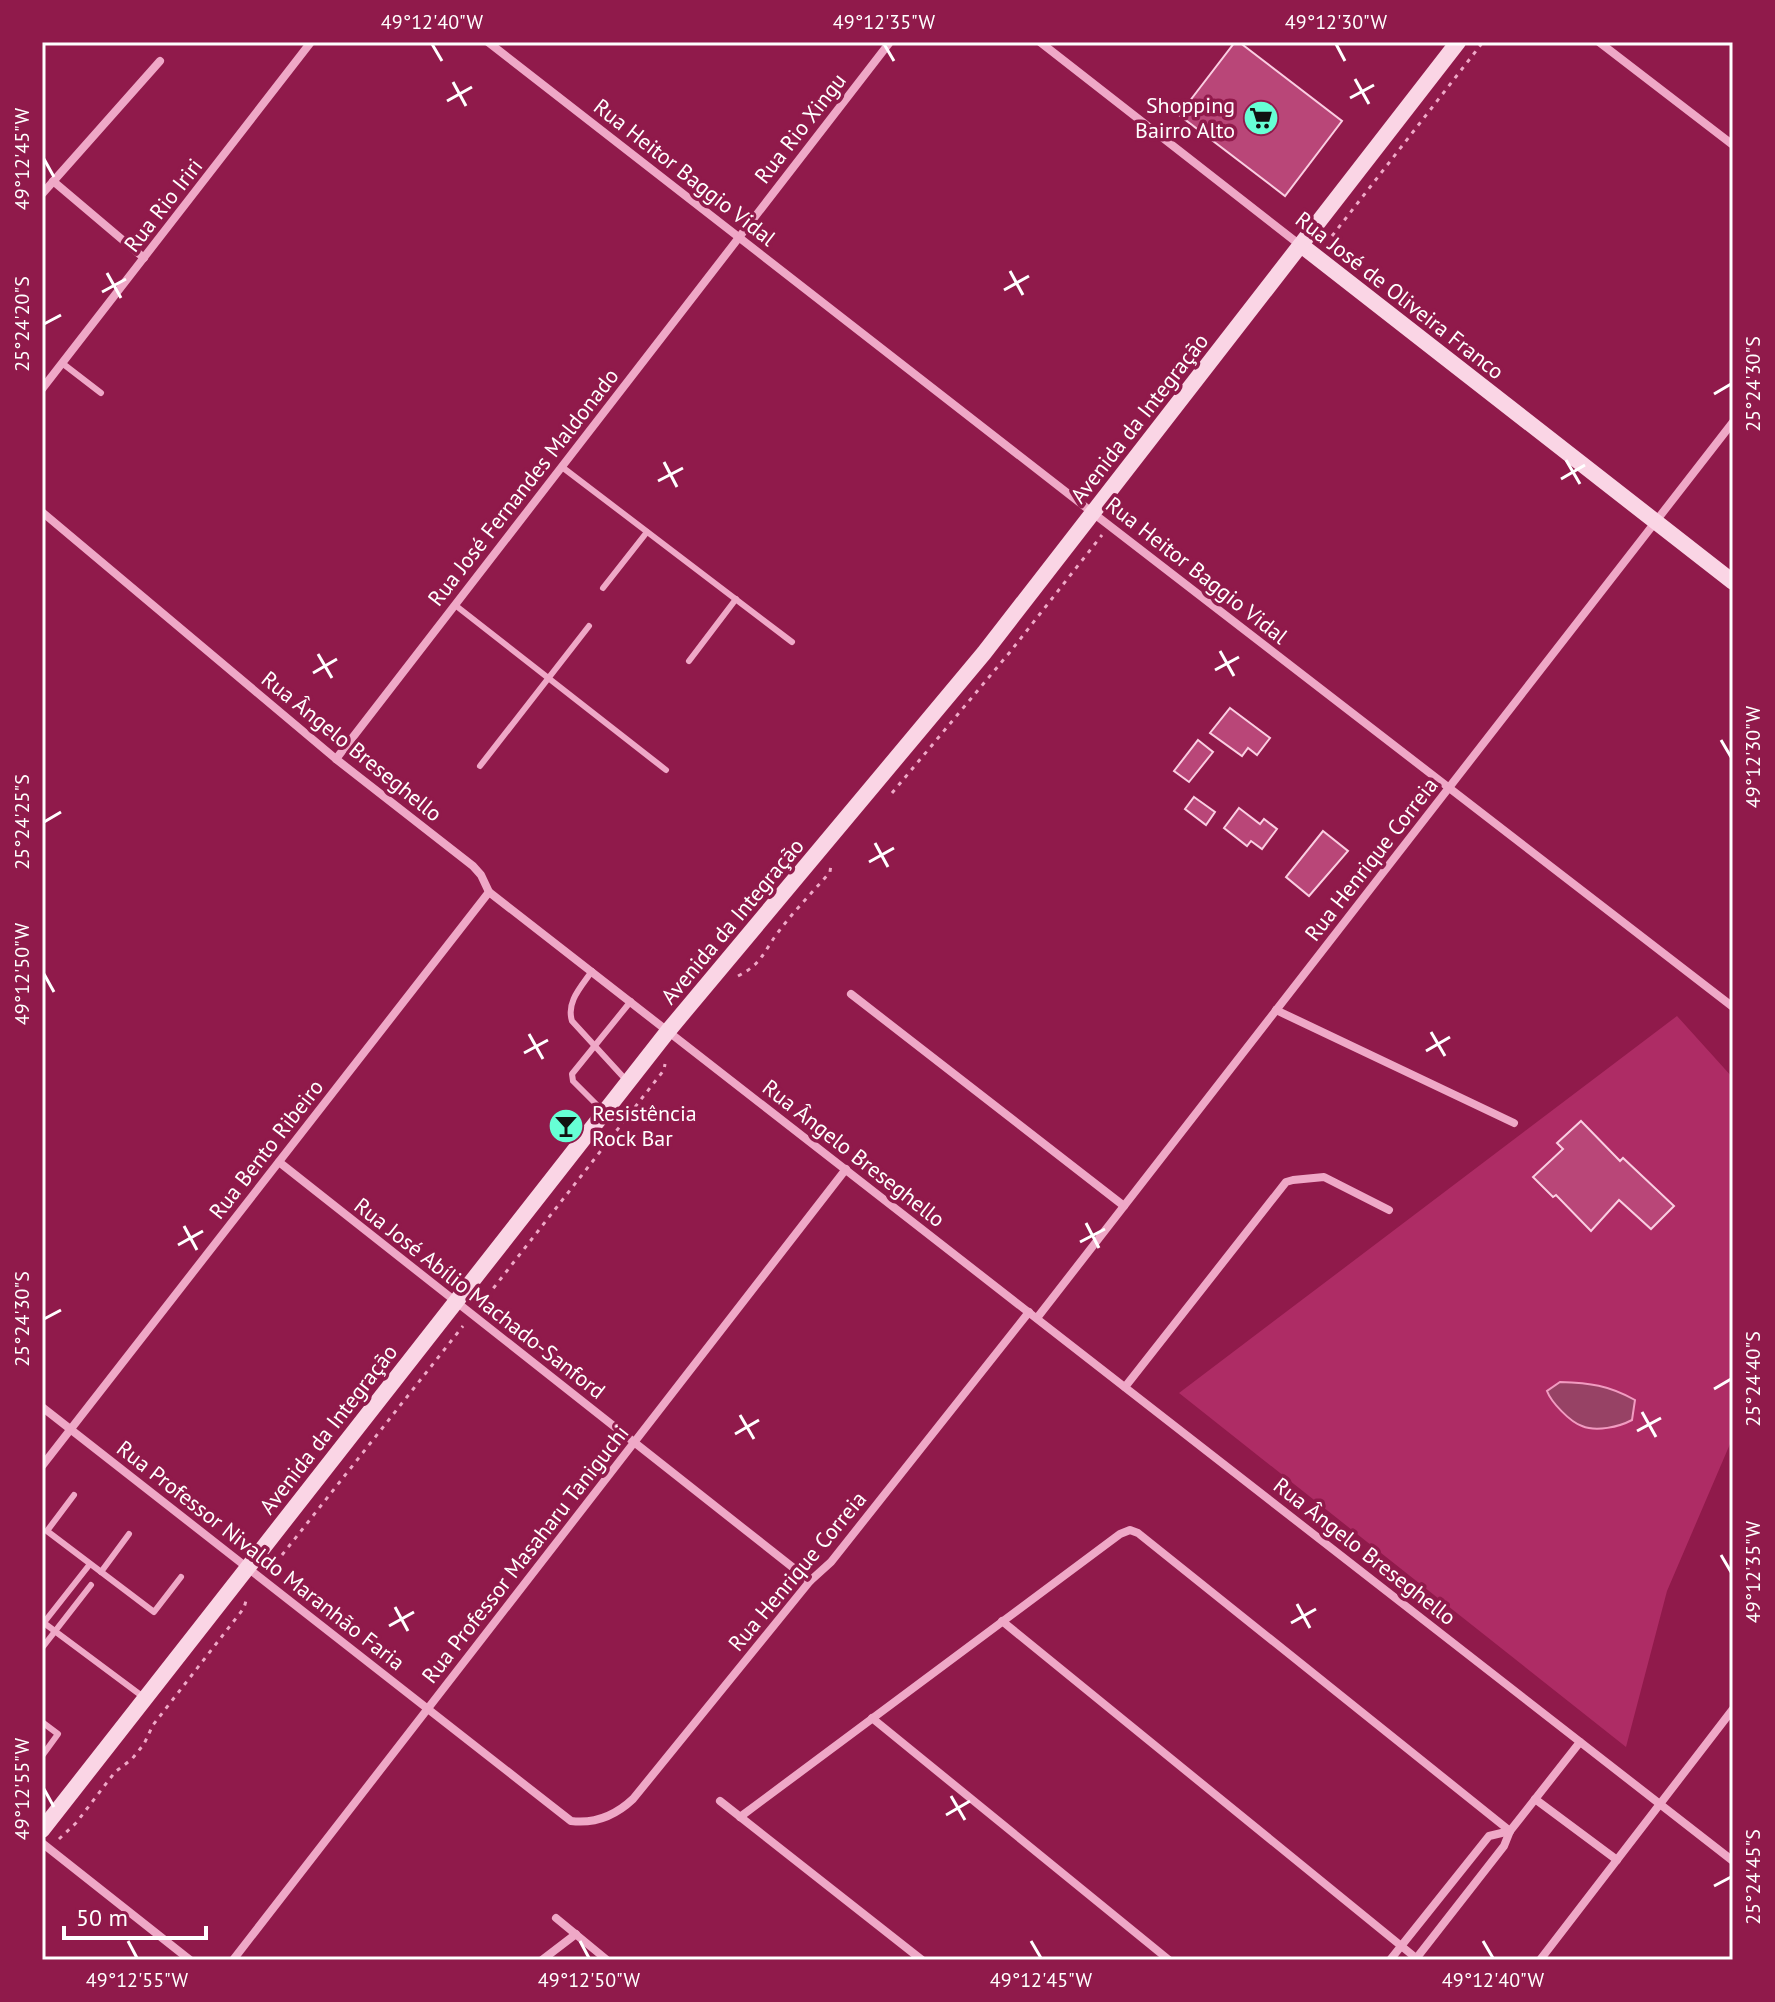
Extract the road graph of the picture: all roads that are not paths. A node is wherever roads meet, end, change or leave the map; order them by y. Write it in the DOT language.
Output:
graph roads {
  1 [pos="311,42"];
  2 [pos="488,42"];
  3 [pos="890,42"];
  4 [pos="1040,42"];
  5 [pos="1458,42"];
  6 [pos="1599,42"];
  7 [pos="160,61"];
  8 [pos="1733,145"];
  9 [pos="53,181"];
  10 [pos="42,194"];
  11 [pos="739,237"];
  12 [pos="1301,245"];
  13 [pos="144,258"];
  14 [pos="62,363"];
  15 [pos="42,389"];
  16 [pos="101,393"];
  17 [pos="1733,422"];
  18 [pos="562,467"];
  19 [pos="42,512"];
  20 [pos="1093,513"];
  21 [pos="1655,522"];
  22 [pos="647,532"];
  23 [pos="1733,582"];
  24 [pos="603,588"];
  25 [pos="736,599"];
  26 [pos="455,605"];
  27 [pos="589,626"];
  28 [pos="792,642"];
  29 [pos="689,661"];
  30 [pos="547,678"];
  31 [pos="336,759"];
  32 [pos="480,766"];
  33 [pos="666,770"];
  34 [pos="1449,787"];
  35 [pos="489,892"];
  36 [pos="592,971"];
  37 [pos="851,994"];
  38 [pos="631,1001"];
  39 [pos="1733,1007"];
  40 [pos="1276,1010"];
  41 [pos="668,1031"];
  42 [pos="595,1044"];
  43 [pos="628,1082"];
  44 [pos="604,1112"];
  45 [pos="1514,1123"];
  46 [pos="279,1162"];
  47 [pos="846,1169"];
  48 [pos="1124,1206"];
  49 [pos="1389,1210"];
  50 [pos="456,1302"];
  51 [pos="1029,1312"];
  52 [pos="1037,1318"];
  53 [pos="1125,1387"];
  54 [pos="42,1407"];
  55 [pos="70,1429"];
  56 [pos="634,1442"];
  57 [pos="42,1466"];
  58 [pos="74,1495"];
  59 [pos="129,1534"];
  60 [pos="90,1564"];
  61 [pos="247,1568"];
  62 [pos="101,1572"];
  63 [pos="181,1577"];
  64 [pos="810,1581"];
  65 [pos="91,1585"];
  66 [pos="1002,1621"];
  67 [pos="43,1624"];
  68 [pos="55,1631"];
  69 [pos="42,1648"];
  70 [pos="145,1698"];
  71 [pos="428,1709"];
  72 [pos="1733,1709"];
  73 [pos="872,1718"];
  74 [pos="42,1722"];
  75 [pos="1580,1742"];
  76 [pos="42,1756"];
  77 [pos="1535,1799"];
  78 [pos="720,1801"];
  79 [pos="1660,1804"];
  80 [pos="740,1817"];
  81 [pos="571,1821"];
  82 [pos="42,1830"];
  83 [pos="1510,1831"];
  84 [pos="42,1843"];
  85 [pos="1617,1860"];
  86 [pos="1733,1861"];
  87 [pos="556,1918"];
  88 [pos="576,1934"];
  89 [pos="1401,1946"];
  90 [pos="1416,1959"];
  91 [pos="190,1960"];
  92 [pos="233,1960"];
  93 [pos="542,1960"];
  94 [pos="607,1960"];
  95 [pos="922,1960"];
  96 [pos="1169,1960"];
  97 [pos="1390,1960"];
  98 [pos="1540,1960"];
  1 -- 13 [label="street, Rua Rio Iriri"];
  2 -- 11 [label="street, Rua Heitor Baggio Vidal"];
  3 -- 11 [label="street, Rua Rio Xingu"];
  4 -- 12 [label="street, Rua José de Oliveira Franco"];
  5 -- 12 [label="main road, Avenida da Integração"];
  6 -- 8 [label="street"];
  7 -- 9 [label="street"];
  9 -- 10 [label="street"];
  9 -- 13 [label="street"];
  11 -- 18 [label="street, Rua José Fernandes Maldonado"];
  11 -- 20 [label="street, Rua Heitor Baggio Vidal"];
  12 -- 20 [label="main road, Avenida da Integração"];
  12 -- 21 [label="main road, Rua José de Oliveira Franco"];
  13 -- 14 [label="street, Rua Rio Iriri"];
  14 -- 15 [label="street, Rua Rio Iriri"];
  14 -- 16 [label="lane"];
  17 -- 21 [label="street, Rua Henrique Correia"];
  18 -- 22 [label="lane"];
  18 -- 26 [label="street, Rua José Fernandes Maldonado"];
  19 -- 31 [label="street, Rua Ângelo Breseghello"];
  20 -- 34 [label="street, Rua Heitor Baggio Vidal"];
  20 -- 41 [label="main road, Avenida da Integração"];
  21 -- 23 [label="main road, Rua José de Oliveira Franco"];
  21 -- 34 [label="street, Rua Henrique Correia"];
  22 -- 24 [label="lane"];
  22 -- 25 [label="lane"];
  25 -- 28 [label="lane"];
  25 -- 29 [label="lane"];
  26 -- 30 [label="lane"];
  26 -- 31 [label="street, Rua José Fernandes Maldonado"];
  27 -- 30 [label="lane"];
  30 -- 32 [label="lane"];
  30 -- 33 [label="lane"];
  31 -- 35 [label="street, Rua Ângelo Breseghello"];
  34 -- 39 [label="street, Rua Heitor Baggio Vidal"];
  34 -- 40 [label="street, Rua Henrique Correia"];
  35 -- 36 [label="street, Rua Ângelo Breseghello"];
  35 -- 46 [label="street, Rua Bento Ribeiro"];
  36 -- 38 [label="street, Rua Ângelo Breseghello"];
  36 -- 42 [label="lane"];
  37 -- 48 [label="street"];
  38 -- 41 [label="street, Rua Ângelo Breseghello"];
  38 -- 42 [label="lane"];
  40 -- 45 [label="street"];
  40 -- 48 [label="street, Rua Henrique Correia"];
  41 -- 43 [label="main road, Avenida da Integração"];
  41 -- 47 [label="street, Rua Ângelo Breseghello"];
  42 -- 43 [label="lane"];
  42 -- 44 [label="lane"];
  43 -- 44 [label="main road, Avenida da Integração"];
  44 -- 50 [label="main road, Avenida da Integração"];
  46 -- 50 [label="street, Rua José Abílio Machado-Sanford"];
  46 -- 55 [label="street, Rua Bento Ribeiro"];
  47 -- 51 [label="street, Rua Ângelo Breseghello"];
  47 -- 56 [label="street, Rua Professor Masaharu Taniguchi"];
  48 -- 52 [label="street, Rua Henrique Correia"];
  49 -- 53 [label="street"];
  50 -- 56 [label="street, Rua José Abílio Machado-Sanford"];
  50 -- 61 [label="main road, Avenida da Integração"];
  51 -- 52 [label="street, Rua Ângelo Breseghello"];
  51 -- 64 [label="street, Rua Henrique Correia"];
  52 -- 53 [label="street, Rua Ângelo Breseghello"];
  53 -- 75 [label="street, Rua Ângelo Breseghello"];
  54 -- 55 [label="street, Rua Professor Nivaldo Maranhão Faria"];
  55 -- 57 [label="street, Rua Bento Ribeiro"];
  55 -- 61 [label="street, Rua Professor Nivaldo Maranhão Faria"];
  56 -- 64 [label="street, Rua José Abílio Machado-Sanford"];
  56 -- 71 [label="street, Rua Professor Masaharu Taniguchi"];
  58 -- 60 [label="lane"];
  59 -- 62 [label="lane"];
  60 -- 62 [label="lane"];
  60 -- 67 [label="lane"];
  61 -- 70 [label="main road, Avenida da Integração"];
  61 -- 71 [label="street, Rua Professor Nivaldo Maranhão Faria"];
  62 -- 63 [label="lane"];
  64 -- 81 [label="street, Rua Henrique Correia"];
  65 -- 68 [label="lane"];
  66 -- 73 [label="street"];
  66 -- 83 [label="street"];
  66 -- 89 [label="street"];
  67 -- 68 [label="lane"];
  68 -- 69 [label="lane"];
  68 -- 70 [label="lane"];
  70 -- 82 [label="main road, Avenida da Integração"];
  71 -- 81 [label="street, Rua Professor Nivaldo Maranhão Faria"];
  71 -- 92 [label="street, Rua Professor Masaharu Taniguchi"];
  72 -- 79 [label="street"];
  73 -- 80 [label="street"];
  73 -- 96 [label="street"];
  74 -- 76 [label="lane"];
  75 -- 77 [label="street"];
  75 -- 79 [label="street, Rua Ângelo Breseghello"];
  77 -- 83 [label="street"];
  77 -- 85 [label="street"];
  78 -- 80 [label="street"];
  79 -- 85 [label="street"];
  79 -- 86 [label="street, Rua Ângelo Breseghello"];
  80 -- 95 [label="street"];
  83 -- 89 [label="street"];
  83 -- 90 [label="street"];
  84 -- 91 [label="street"];
  85 -- 98 [label="street"];
  87 -- 88 [label="street"];
  88 -- 93 [label="street"];
  88 -- 94 [label="street"];
  89 -- 90 [label="street"];
  89 -- 97 [label="street"];
}
